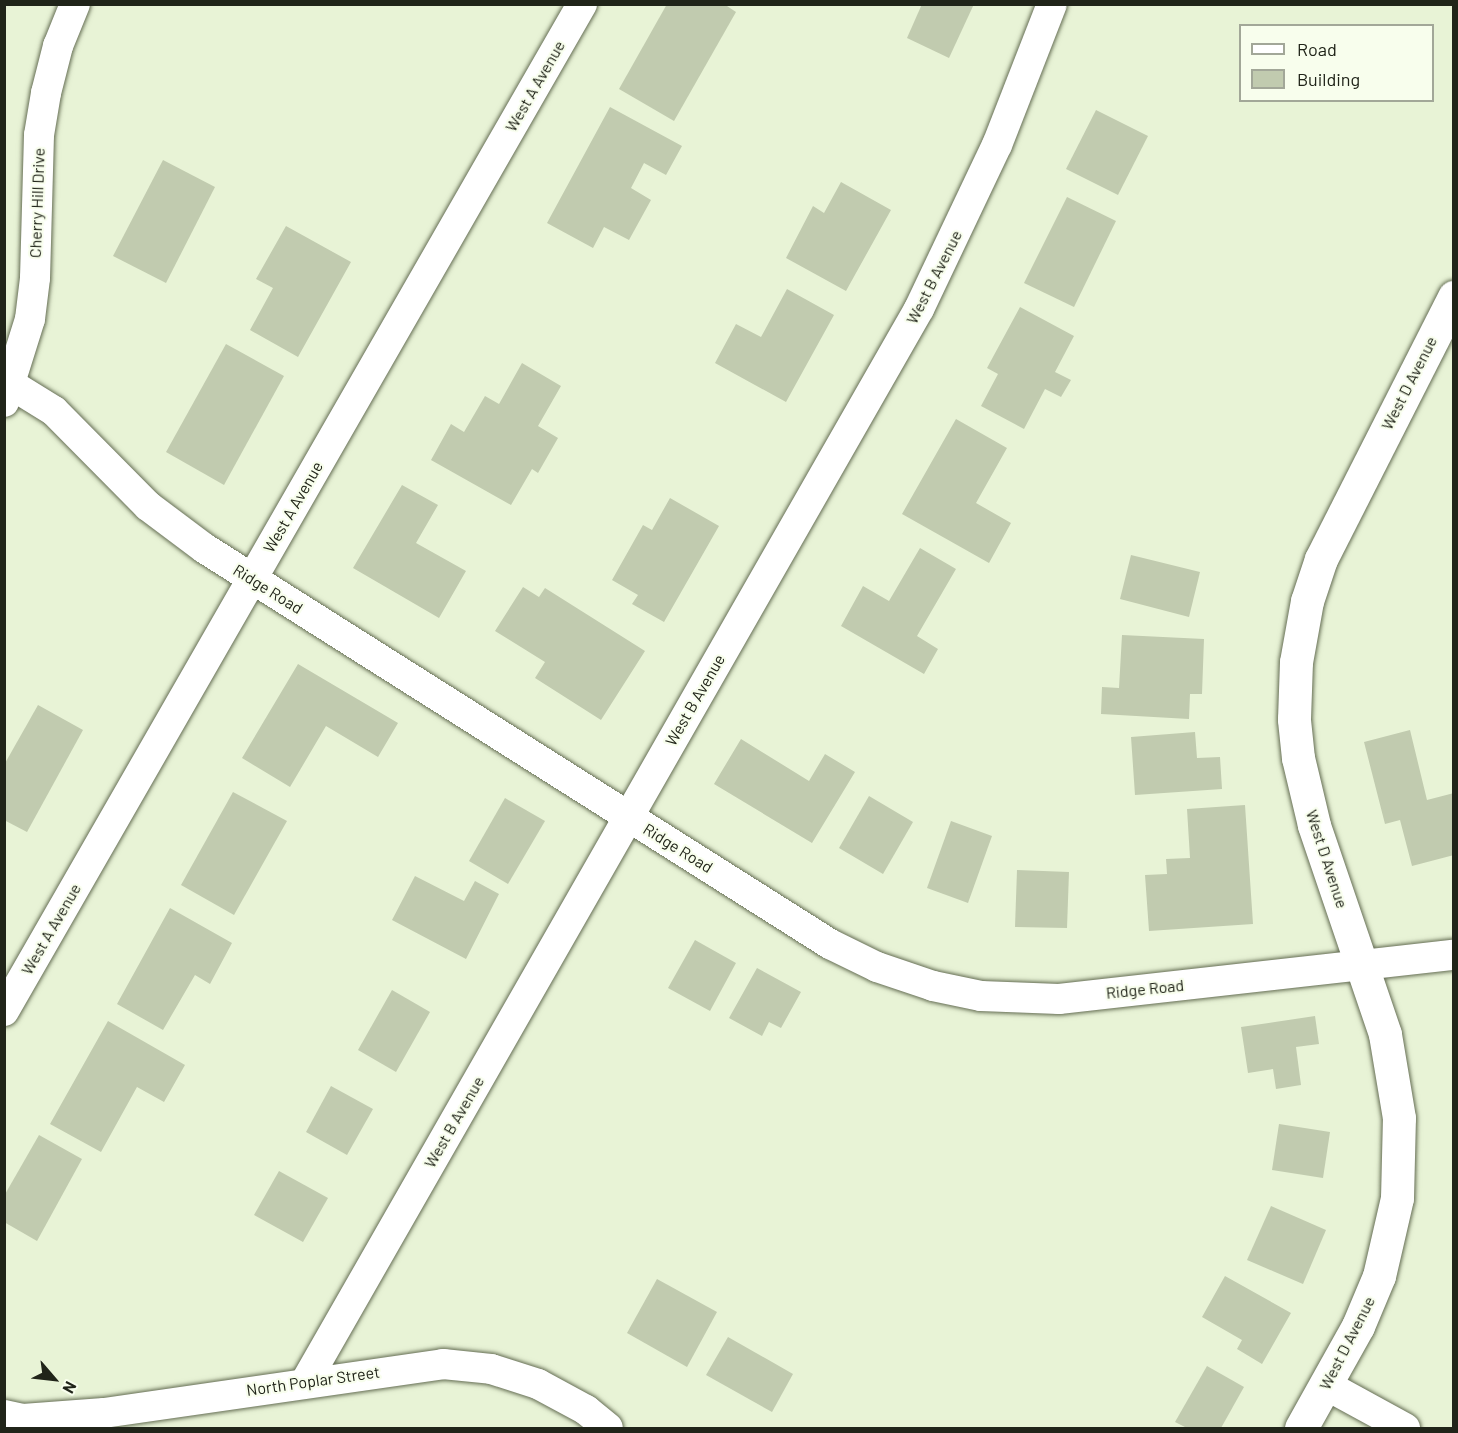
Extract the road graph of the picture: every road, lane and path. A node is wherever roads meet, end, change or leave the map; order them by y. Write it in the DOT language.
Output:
graph roads {
  1 [pos="75,4"];
  2 [pos="582,4"];
  3 [pos="1053,4"];
  4 [pos="1454,297"];
  5 [pos="8,394"];
  6 [pos="252,579"];
  7 [pos="628,817"];
  8 [pos="1454,955"];
  9 [pos="1362,964"];
  10 [pos="4,1011"];
  11 [pos="306,1381"];
  12 [pos="1326,1385"];
  13 [pos="4,1415"];
  14 [pos="79,1422"];
  15 [pos="608,1428"];
  16 [pos="1301,1428"];
  17 [pos="1405,1428"];
  1 -- 5 [label="street, Cherry Hill Drive"];
  2 -- 6 [label="street, West A Avenue"];
  3 -- 7 [label="street, West B Avenue"];
  4 -- 9 [label="street, West D Avenue"];
  5 -- 6 [label="street, Ridge Road"];
  6 -- 7 [label="street, Ridge Road"];
  6 -- 10 [label="street, West A Avenue"];
  7 -- 9 [label="street, Ridge Road"];
  7 -- 11 [label="street, West B Avenue"];
  8 -- 9 [label="street, Ridge Road"];
  9 -- 12 [label="street, West D Avenue"];
  11 -- 14 [label="street, North Poplar Street"];
  11 -- 15 [label="street, North Poplar Street"];
  12 -- 16 [label="street, West D Avenue"];
  12 -- 17 [label="street"];
  13 -- 14 [label="street, North Poplar Street"];
}
